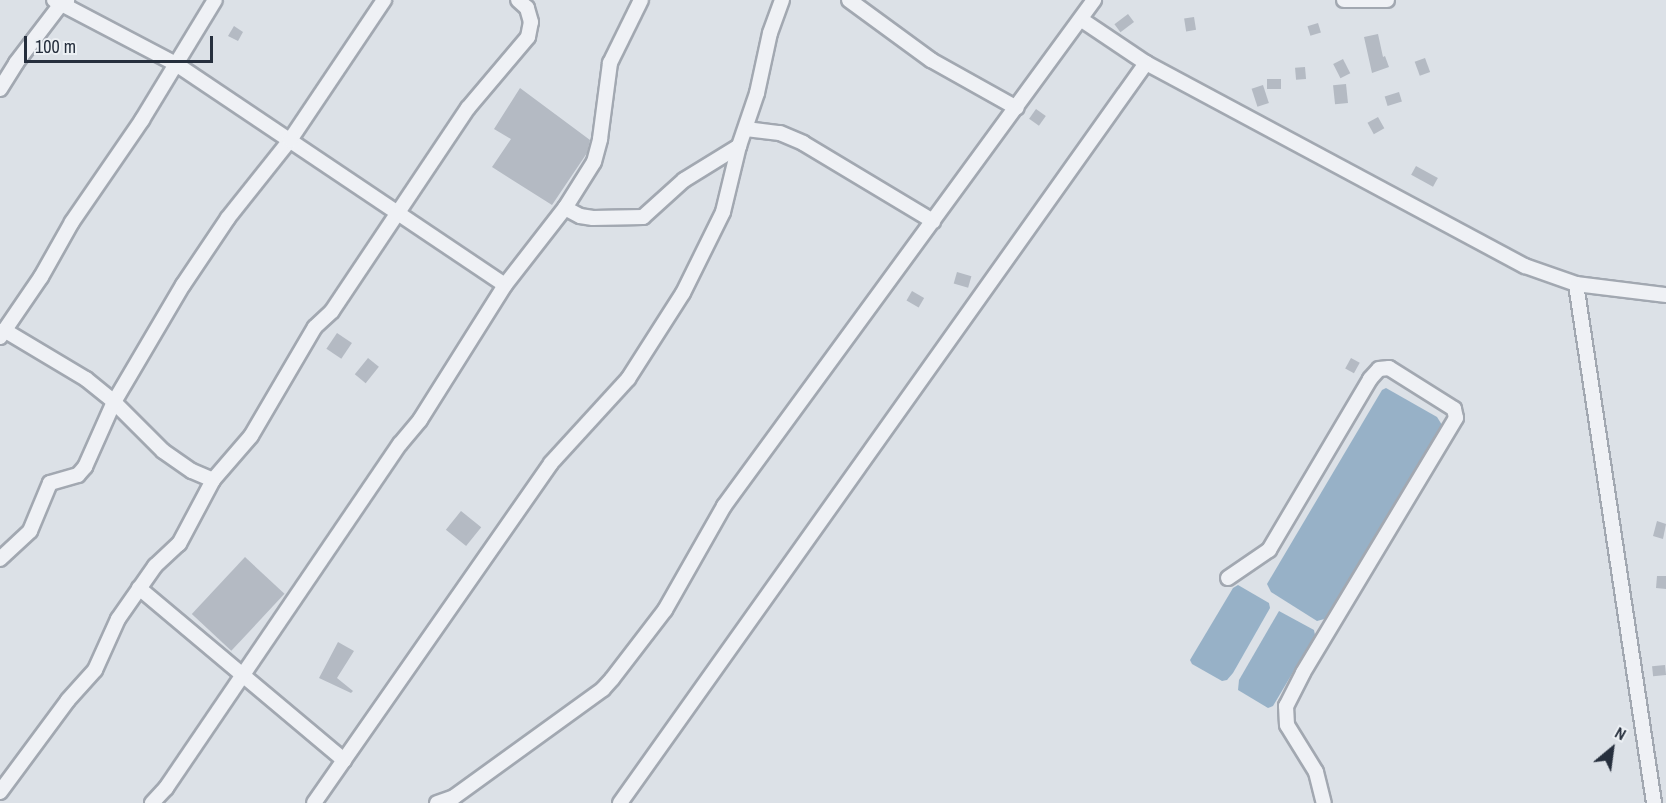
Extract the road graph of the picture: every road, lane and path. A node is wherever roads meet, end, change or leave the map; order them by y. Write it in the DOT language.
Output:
graph roads {
  1 [pos="215,0"];
  2 [pos="384,0"];
  3 [pos="518,0"];
  4 [pos="641,0"];
  5 [pos="782,0"];
  6 [pos="849,0"];
  7 [pos="1344,0"];
  8 [pos="1387,0"];
  9 [pos="61,1"];
  10 [pos="1088,2"];
  11 [pos="1082,20"];
  12 [pos="1146,63"];
  13 [pos="176,64"];
  14 [pos="0,89"];
  15 [pos="1017,108"];
  16 [pos="746,129"];
  17 [pos="290,140"];
  18 [pos="739,146"];
  19 [pos="565,208"];
  20 [pos="397,211"];
  21 [pos="933,221"];
  22 [pos="1576,284"];
  23 [pos="505,285"];
  24 [pos="1666,295"];
  25 [pos="2,333"];
  26 [pos="114,402"];
  27 [pos="213,480"];
  28 [pos="0,559"];
  29 [pos="1228,579"];
  30 [pos="139,588"];
  31 [pos="242,676"];
  32 [pos="344,760"];
  33 [pos="0,792"];
  34 [pos="152,803"];
  35 [pos="314,803"];
  36 [pos="437,803"];
  37 [pos="620,803"];
  38 [pos="1324,803"];
  39 [pos="1654,803"];
  1 -- 13 [label="street"];
  2 -- 17 [label="street"];
  3 -- 20 [label="street"];
  4 -- 19 [label="street"];
  5 -- 16 [label="street"];
  6 -- 15 [label="street"];
  7 -- 8 [label="street"];
  9 -- 13 [label="street"];
  9 -- 14 [label="street"];
  10 -- 11 [label="street"];
  11 -- 12 [label="street"];
  11 -- 15 [label="street"];
  12 -- 22 [label="street"];
  12 -- 37 [label="street"];
  13 -- 17 [label="street"];
  13 -- 25 [label="street"];
  15 -- 21 [label="street"];
  16 -- 18 [label="street"];
  16 -- 21 [label="street"];
  17 -- 20 [label="street"];
  17 -- 26 [label="street"];
  18 -- 19 [label="street"];
  18 -- 32 [label="street"];
  19 -- 23 [label="street"];
  20 -- 23 [label="street"];
  20 -- 27 [label="street"];
  21 -- 36 [label="street"];
  22 -- 24 [label="street"];
  22 -- 39 [label="street"];
  23 -- 31 [label="street"];
  25 -- 26 [label="street"];
  26 -- 27 [label="street"];
  26 -- 28 [label="street"];
  27 -- 30 [label="street"];
  29 -- 38 [label="street"];
  30 -- 31 [label="street"];
  30 -- 33 [label="street"];
  31 -- 32 [label="street"];
  31 -- 34 [label="street"];
  32 -- 35 [label="street"];
}
